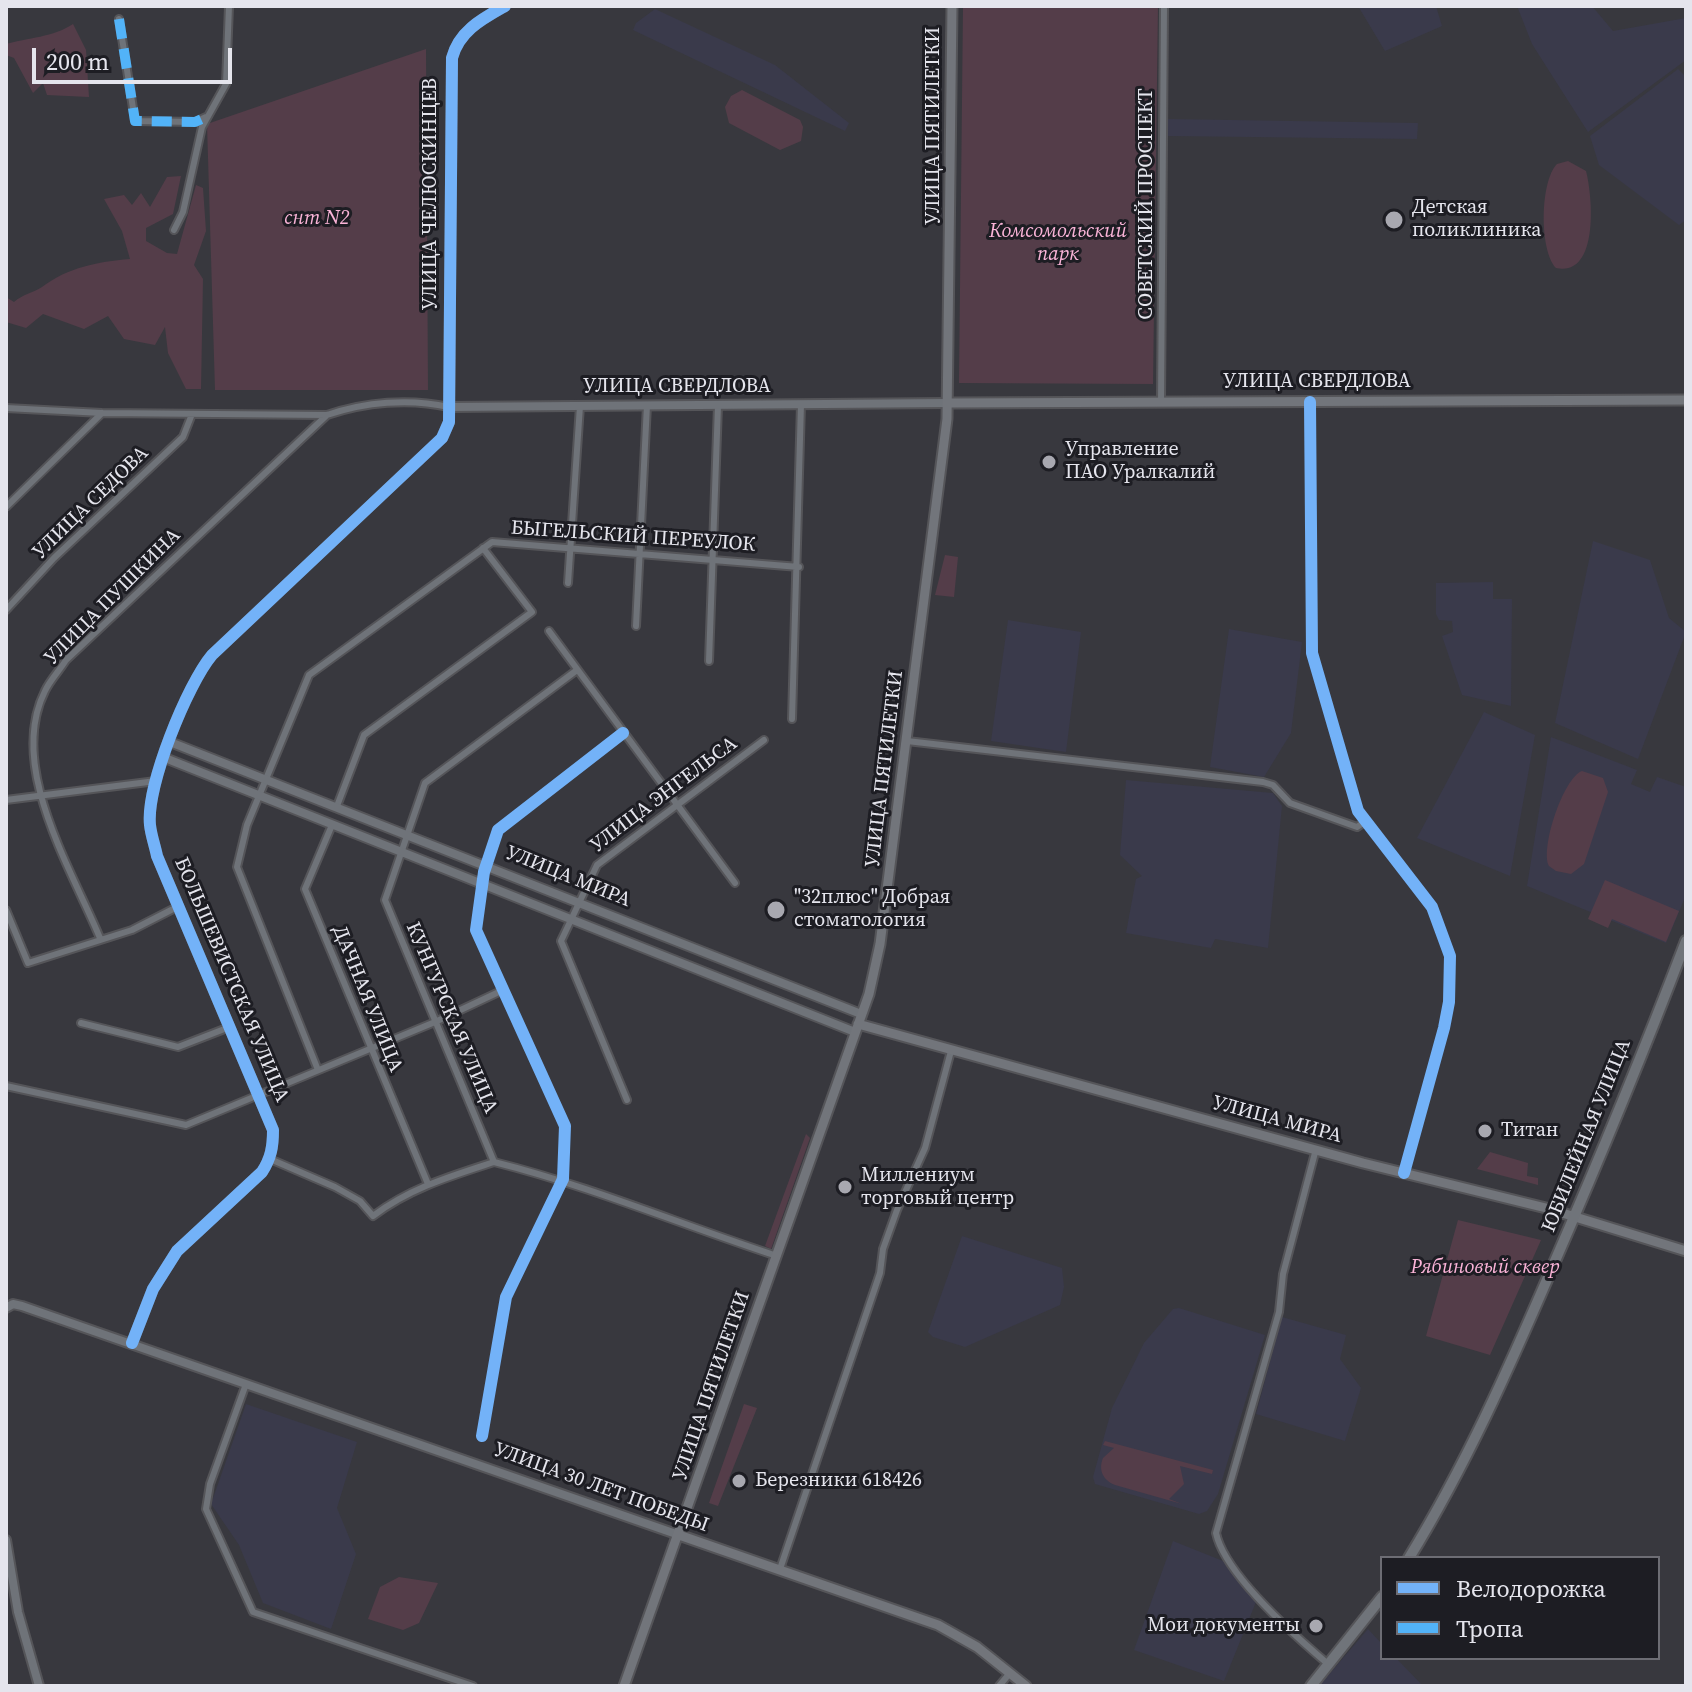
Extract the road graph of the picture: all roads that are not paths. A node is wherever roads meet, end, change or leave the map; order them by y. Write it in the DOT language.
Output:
graph roads {
  1 [pos="229,6"];
  2 [pos="505,6"];
  3 [pos="952,6"];
  4 [pos="1164,6"];
  5 [pos="119,19"];
  6 [pos="206,117"];
  7 [pos="174,230"];
  8 [pos="1686,400"];
  9 [pos="1161,402"];
  10 [pos="1310,402"];
  11 [pos="949,403"];
  12 [pos="801,404"];
  13 [pos="647,405"];
  14 [pos="718,405"];
  15 [pos="580,406"];
  16 [pos="449,407"];
  17 [pos="6,408"];
  18 [pos="102,413"];
  19 [pos="192,414"];
  20 [pos="327,415"];
  21 [pos="7,506"];
  22 [pos="571,547"];
  23 [pos="483,548"];
  24 [pos="641,552"];
  25 [pos="713,558"];
  26 [pos="799,567"];
  27 [pos="568,583"];
  28 [pos="6,610"];
  29 [pos="636,626"];
  30 [pos="549,631"];
  31 [pos="709,661"];
  32 [pos="577,670"];
  33 [pos="792,719"];
  34 [pos="623,733"];
  35 [pos="764,740"];
  36 [pos="907,741"];
  37 [pos="170,742"];
  38 [pos="165,758"];
  39 [pos="268,779"];
  40 [pos="156,781"];
  41 [pos="41,796"];
  42 [pos="261,796"];
  43 [pos="6,800"];
  44 [pos="676,804"];
  45 [pos="337,806"];
  46 [pos="1363,823"];
  47 [pos="332,825"];
  48 [pos="406,834"];
  49 [pos="400,851"];
  50 [pos="486,864"];
  51 [pos="482,881"];
  52 [pos="735,883"];
  53 [pos="579,901"];
  54 [pos="177,907"];
  55 [pos="6,910"];
  56 [pos="571,917"];
  57 [pos="100,938"];
  58 [pos="1686,941"];
  59 [pos="501,991"];
  60 [pos="435,1022"];
  61 [pos="81,1023"];
  62 [pos="858,1023"];
  63 [pos="227,1028"];
  64 [pos="369,1049"];
  65 [pos="951,1051"];
  66 [pos="318,1070"];
  67 [pos="6,1086"];
  68 [pos="258,1096"];
  69 [pos="627,1100"];
  70 [pos="1316,1149"];
  71 [pos="270,1159"];
  72 [pos="494,1162"];
  73 [pos="1404,1173"];
  74 [pos="563,1179"];
  75 [pos="428,1184"];
  76 [pos="1575,1216"];
  77 [pos="1686,1251"];
  78 [pos="777,1256"];
  79 [pos="10,1306"];
  80 [pos="132,1343"];
  81 [pos="246,1384"];
  82 [pos="482,1436"];
  83 [pos="679,1535"];
  84 [pos="6,1540"];
  85 [pos="1410,1556"];
  86 [pos="780,1569"];
  87 [pos="1380,1600"];
  88 [pos="1329,1664"];
  89 [pos="1010,1673"];
  90 [pos="39,1686"];
  91 [pos="473,1686"];
  92 [pos="624,1686"];
  93 [pos="999,1686"];
  94 [pos="1026,1686"];
  95 [pos="1311,1686"];
  1 -- 6 [label="street"];
  2 -- 16 [label="street, УЛИЦА ЧЕЛЮСКИНЦЕВ"];
  3 -- 11 [label="main road, УЛИЦА ПЯТИЛЕТКИ"];
  4 -- 9 [label="street, СОВЕТСКИЙ ПРОСПЕКТ"];
  5 -- 6 [label="street"];
  6 -- 7 [label="street"];
  8 -- 10 [label="main road, УЛИЦА СВЕРДЛОВА"];
  9 -- 10 [label="main road, УЛИЦА СВЕРДЛОВА"];
  9 -- 11 [label="main road, УЛИЦА СВЕРДЛОВА"];
  10 -- 46 [label="street"];
  11 -- 12 [label="street, УЛИЦА СВЕРДЛОВА"];
  11 -- 36 [label="main road, УЛИЦА ПЯТИЛЕТКИ"];
  12 -- 14 [label="street, УЛИЦА СВЕРДЛОВА"];
  12 -- 26 [label="street"];
  13 -- 14 [label="street, УЛИЦА СВЕРДЛОВА"];
  13 -- 15 [label="street, УЛИЦА СВЕРДЛОВА"];
  13 -- 24 [label="street"];
  14 -- 25 [label="street"];
  15 -- 16 [label="street, УЛИЦА СВЕРДЛОВА"];
  15 -- 22 [label="street"];
  16 -- 20 [label="street, УЛИЦА СВЕРДЛОВА"];
  16 -- 37 [label="street, БОЛЬШЕВИСТСКАЯ УЛИЦА"];
  17 -- 18 [label="street, УЛИЦА СВЕРДЛОВА"];
  18 -- 19 [label="street, УЛИЦА СВЕРДЛОВА"];
  18 -- 21 [label="street"];
  19 -- 20 [label="street, УЛИЦА СВЕРДЛОВА"];
  19 -- 28 [label="street, УЛИЦА СЕДОВА"];
  20 -- 41 [label="street, УЛИЦА ПУШКИНА"];
  22 -- 23 [label="street, БЫГЕЛЬСКИЙ ПЕРЕУЛОК"];
  22 -- 24 [label="street, БЫГЕЛЬСКИЙ ПЕРЕУЛОК"];
  22 -- 27 [label="street"];
  23 -- 39 [label="street, БЫГЕЛЬСКИЙ ПЕРЕУЛОК"];
  23 -- 45 [label="street"];
  24 -- 25 [label="street, БЫГЕЛЬСКИЙ ПЕРЕУЛОК"];
  24 -- 29 [label="street"];
  25 -- 26 [label="street, БЫГЕЛЬСКИЙ ПЕРЕУЛОК"];
  25 -- 31 [label="street"];
  26 -- 33 [label="street"];
  30 -- 32 [label="street"];
  32 -- 34 [label="street"];
  32 -- 48 [label="street, КУНГУРСКАЯ УЛИЦА"];
  34 -- 44 [label="street"];
  34 -- 50 [label="street"];
  35 -- 44 [label="street, УЛИЦА ЭНГЕЛЬСА"];
  36 -- 46 [label="street"];
  36 -- 62 [label="main road, УЛИЦА ПЯТИЛЕТКИ"];
  37 -- 38 [label="street, БОЛЬШЕВИСТСКАЯ УЛИЦА"];
  37 -- 39 [label="street, УЛИЦА МИРА"];
  38 -- 40 [label="street, БОЛЬШЕВИСТСКАЯ УЛИЦА"];
  38 -- 42 [label="street, УЛИЦА МИРА"];
  39 -- 42 [label="street, БЫГЕЛЬСКИЙ ПЕРЕУЛОК"];
  39 -- 45 [label="street, УЛИЦА МИРА"];
  40 -- 41 [label="street"];
  40 -- 54 [label="street, БОЛЬШЕВИСТСКАЯ УЛИЦА"];
  41 -- 43 [label="street"];
  41 -- 57 [label="street, УЛИЦА ПУШКИНА"];
  42 -- 47 [label="street, УЛИЦА МИРА"];
  42 -- 66 [label="street, БЫГЕЛЬСКИЙ ПЕРЕУЛОК"];
  44 -- 52 [label="street"];
  44 -- 53 [label="street, УЛИЦА ЭНГЕЛЬСА"];
  45 -- 48 [label="street, УЛИЦА МИРА"];
  46 -- 73 [label="street"];
  47 -- 49 [label="street, УЛИЦА МИРА"];
  47 -- 64 [label="street, ДАЧНАЯ УЛИЦА"];
  48 -- 49 [label="street, КУНГУРСКАЯ УЛИЦА"];
  48 -- 50 [label="street, УЛИЦА МИРА"];
  49 -- 51 [label="street, УЛИЦА МИРА"];
  49 -- 60 [label="street, КУНГУРСКАЯ УЛИЦА"];
  50 -- 51 [label="street"];
  50 -- 53 [label="street, УЛИЦА МИРА"];
  51 -- 56 [label="street, УЛИЦА МИРА"];
  51 -- 59 [label="street"];
  53 -- 56 [label="street, УЛИЦА ЭНГЕЛЬСА"];
  53 -- 62 [label="street, УЛИЦА МИРА"];
  54 -- 57 [label="street"];
  54 -- 63 [label="street, БОЛЬШЕВИСТСКАЯ УЛИЦА"];
  55 -- 57 [label="street"];
  56 -- 62 [label="street, УЛИЦА МИРА"];
  56 -- 69 [label="street, УЛИЦА ЭНГЕЛЬСА"];
  58 -- 76 [label="main road, ЮБИЛЕЙНАЯ УЛИЦА"];
  59 -- 60 [label="street"];
  59 -- 74 [label="street"];
  60 -- 64 [label="street"];
  60 -- 72 [label="street, КУНГУРСКАЯ УЛИЦА"];
  61 -- 63 [label="street"];
  62 -- 65 [label="main road, УЛИЦА МИРА"];
  62 -- 78 [label="main road, УЛИЦА ПЯТИЛЕТКИ"];
  63 -- 68 [label="street, БОЛЬШЕВИСТСКАЯ УЛИЦА"];
  64 -- 66 [label="street"];
  64 -- 75 [label="street, ДАЧНАЯ УЛИЦА"];
  65 -- 70 [label="main road, УЛИЦА МИРА"];
  65 -- 86 [label="street"];
  66 -- 68 [label="street"];
  67 -- 68 [label="street"];
  68 -- 71 [label="street, БОЛЬШЕВИСТСКАЯ УЛИЦА"];
  70 -- 73 [label="main road, УЛИЦА МИРА"];
  70 -- 88 [label="street"];
  71 -- 75 [label="street"];
  71 -- 80 [label="street"];
  72 -- 74 [label="street"];
  72 -- 75 [label="street"];
  73 -- 76 [label="main road, УЛИЦА МИРА"];
  74 -- 78 [label="street"];
  74 -- 82 [label="street"];
  76 -- 77 [label="main road, УЛИЦА МИРА"];
  76 -- 85 [label="main road, ЮБИЛЕЙНАЯ УЛИЦА"];
  78 -- 83 [label="main road, УЛИЦА ПЯТИЛЕТКИ"];
  79 -- 80 [label="street, УЛИЦА 30 ЛЕТ ПОБЕДЫ"];
  80 -- 81 [label="street, УЛИЦА 30 ЛЕТ ПОБЕДЫ"];
  81 -- 83 [label="street, УЛИЦА 30 ЛЕТ ПОБЕДЫ"];
  81 -- 91 [label="street"];
  83 -- 86 [label="main road, УЛИЦА 30 ЛЕТ ПОБЕДЫ"];
  83 -- 92 [label="main road, УЛИЦА ПЯТИЛЕТКИ"];
  84 -- 90 [label="street"];
  86 -- 89 [label="main road, УЛИЦА 30 ЛЕТ ПОБЕДЫ"];
  87 -- 88 [label="main road"];
  88 -- 95 [label="main road"];
  89 -- 93 [label="street"];
  89 -- 94 [label="main road, УЛИЦА 30 ЛЕТ ПОБЕДЫ"];
}
